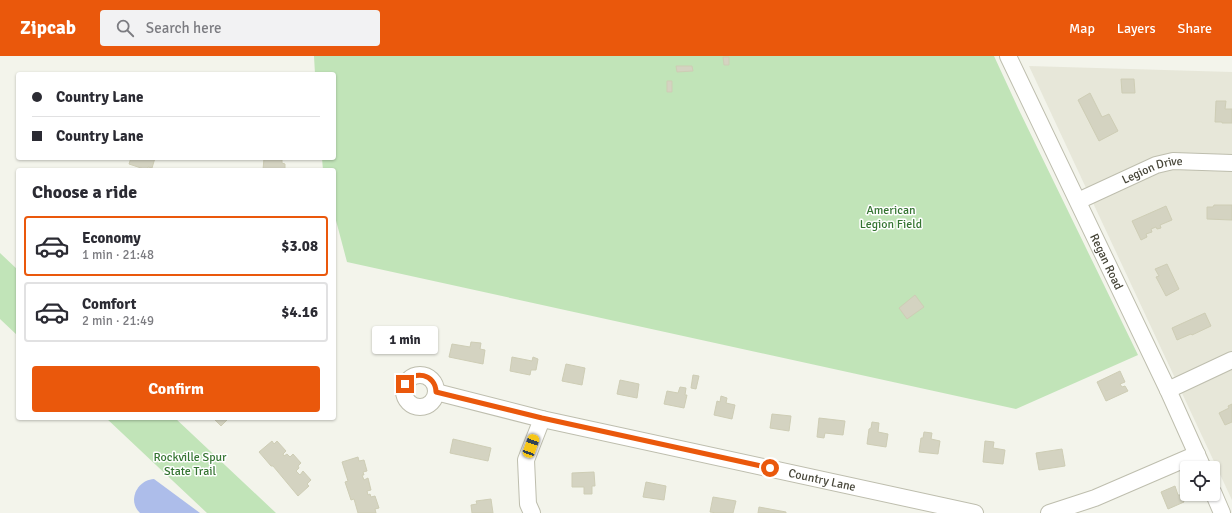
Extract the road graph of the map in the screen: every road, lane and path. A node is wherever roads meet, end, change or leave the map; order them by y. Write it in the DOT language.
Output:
graph roads {
  1 [pos="1008,56"];
  2 [pos="1232,163"];
  3 [pos="1078,201"];
  4 [pos="1232,360"];
  5 [pos="1168,390"];
  6 [pos="436,392"];
  7 [pos="542,418"];
  8 [pos="1200,461"];
  9 [pos="1180,468"];
  10 [pos="1217,501"];
  11 [pos="532,513"];
  12 [pos="975,513"];
  13 [pos="1049,513"];
  14 [pos="1222,513"];
  1 -- 3 [label="street, Regan Road"];
  2 -- 3 [label="street, Legion Drive"];
  3 -- 5 [label="street, Regan Road"];
  4 -- 5 [label="street"];
  5 -- 8 [label="street, Regan Road"];
  6 -- 7 [label="street, Country Lane"];
  7 -- 11 [label="street"];
  7 -- 12 [label="street, Country Lane"];
  9 -- 13 [label="street"];
  10 -- 14 [label="street"];
}
